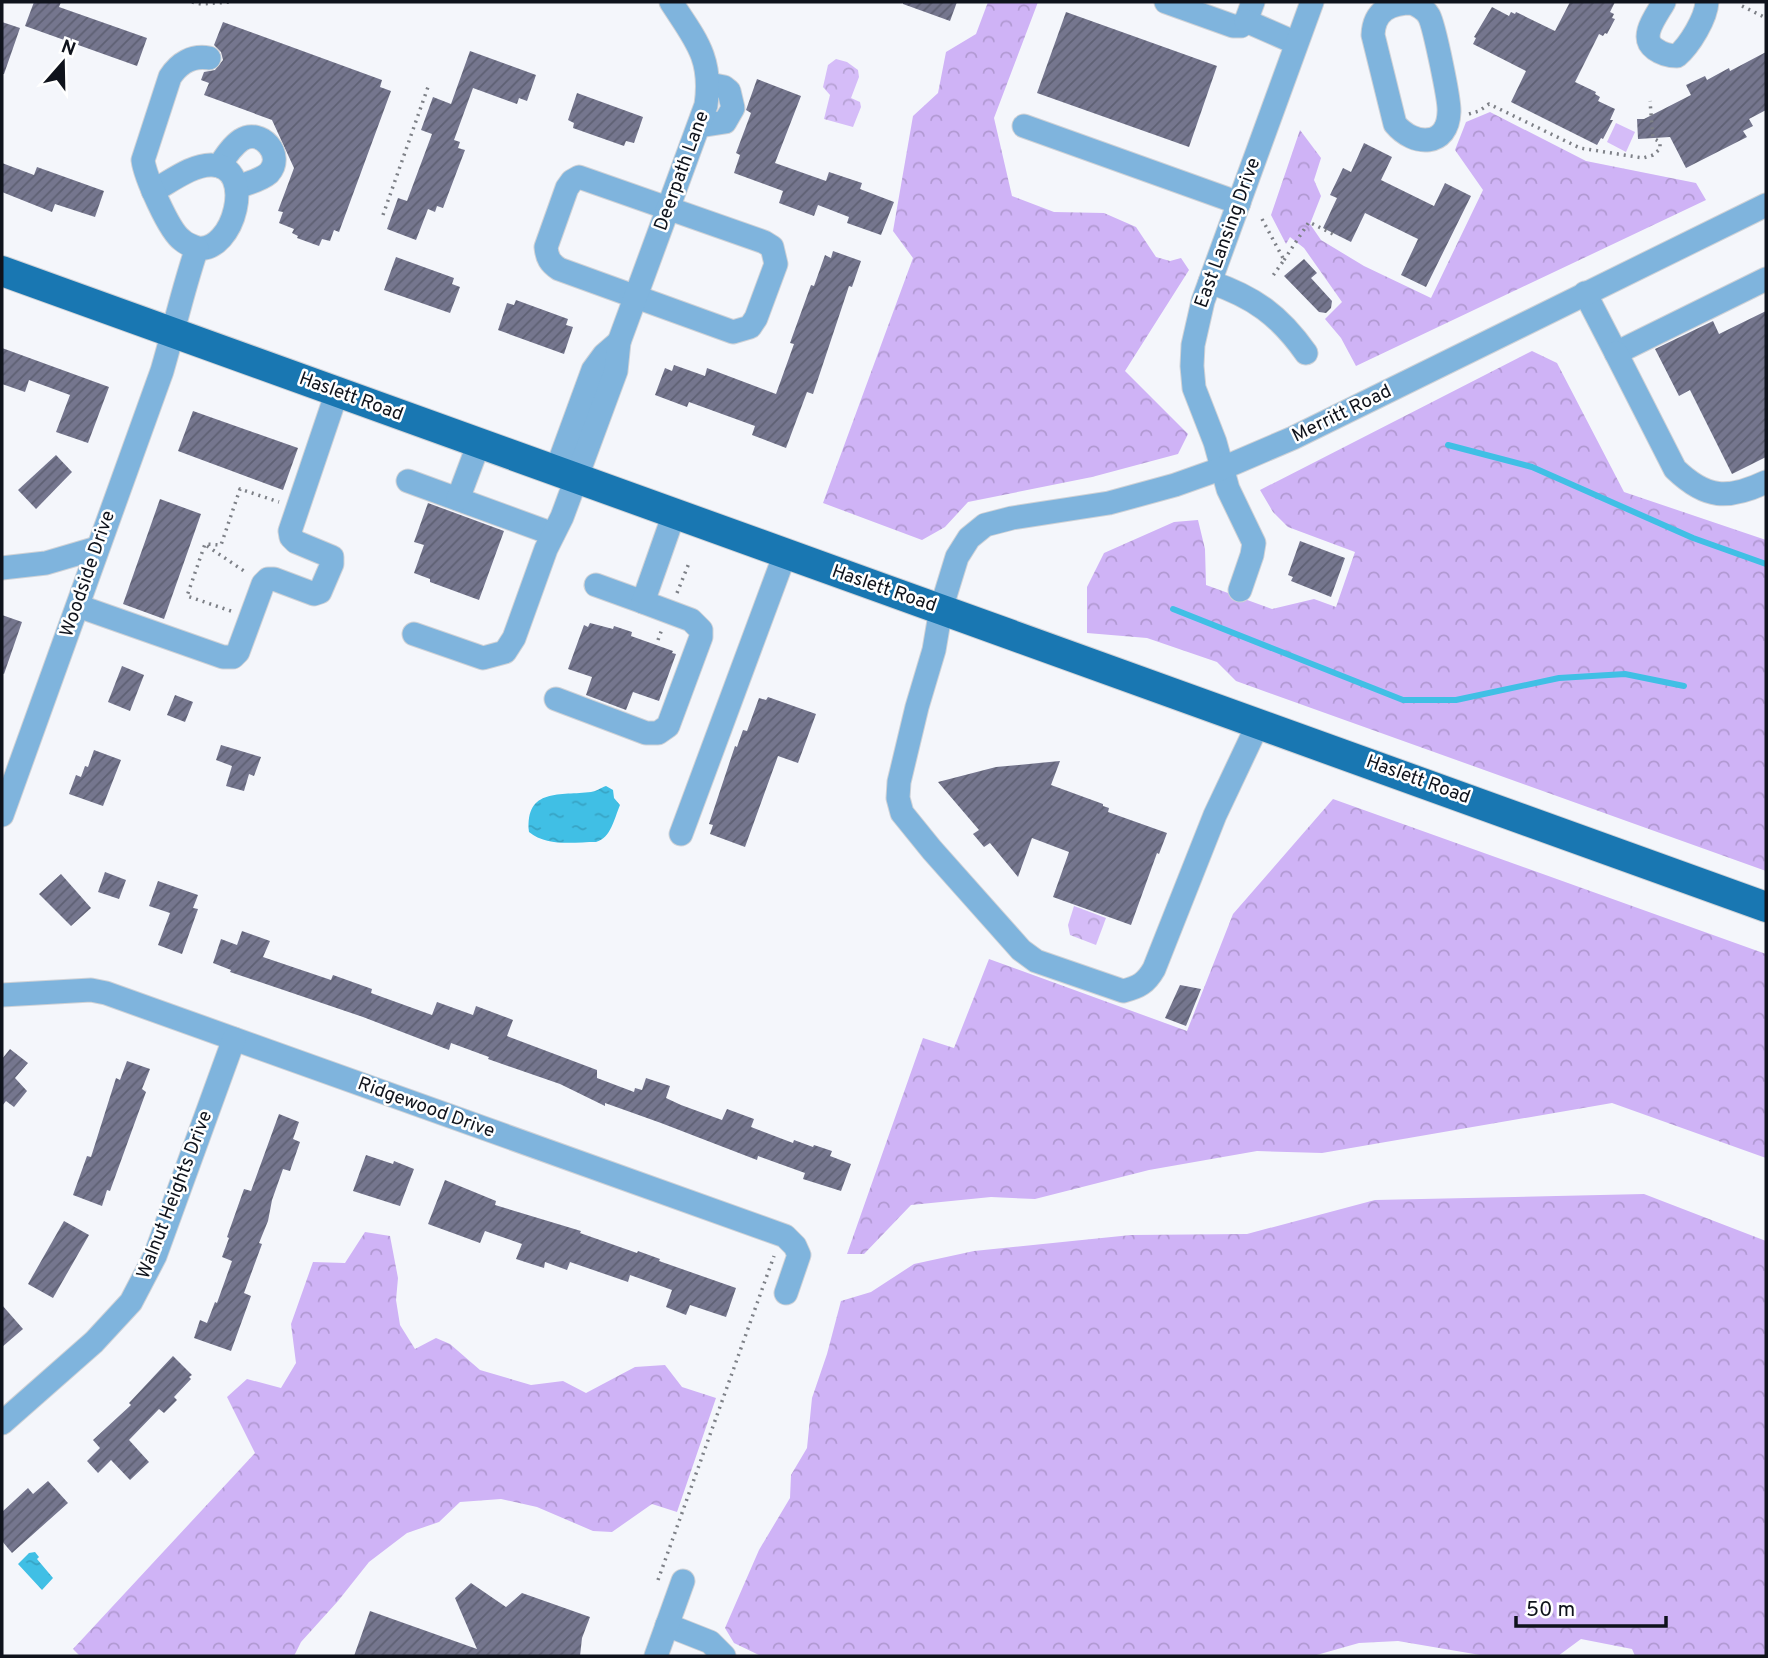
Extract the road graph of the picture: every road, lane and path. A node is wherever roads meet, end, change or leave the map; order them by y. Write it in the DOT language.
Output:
graph roads {
  1 [pos="192,2"];
  2 [pos="232,2"];
  3 [pos="671,2"];
  4 [pos="1166,2"];
  5 [pos="1312,2"];
  6 [pos="1664,2"];
  7 [pos="1707,2"];
  8 [pos="1742,6"];
  9 [pos="1372,8"];
  10 [pos="1249,11"];
  11 [pos="1766,19"];
  12 [pos="1296,43"];
  13 [pos="209,58"];
  14 [pos="428,87"];
  15 [pos="1650,101"];
  16 [pos="1460,117"];
  17 [pos="1024,126"];
  18 [pos="219,166"];
  19 [pos="238,187"];
  20 [pos="153,191"];
  21 [pos="1239,203"];
  22 [pos="1766,205"];
  23 [pos="668,208"];
  24 [pos="383,215"];
  25 [pos="1262,219"];
  26 [pos="1333,234"];
  27 [pos="197,248"];
  28 [pos="1284,260"];
  29 [pos="2,271"];
  30 [pos="1272,277"];
  31 [pos="1766,279"];
  32 [pos="1210,282"];
  33 [pos="1585,293"];
  34 [pos="637,297"];
  35 [pos="173,334"];
  36 [pos="1306,353"];
  37 [pos="1616,353"];
  38 [pos="337,392"];
  39 [pos="479,443"];
  40 [pos="1223,468"];
  41 [pos="566,475"];
  42 [pos="408,481"];
  43 [pos="1766,482"];
  44 [pos="458,499"];
  45 [pos="298,509"];
  46 [pos="674,514"];
  47 [pos="553,534"];
  48 [pos="205,544"];
  49 [pos="97,548"];
  50 [pos="785,554"];
  51 [pos="2,568"];
  52 [pos="262,584"];
  53 [pos="596,585"];
  54 [pos="1240,590"];
  55 [pos="643,602"];
  56 [pos="78,606"];
  57 [pos="941,609"];
  58 [pos="250,618"];
  59 [pos="414,634"];
  60 [pos="556,699"];
  61 [pos="1259,722"];
  62 [pos="2,814"];
  63 [pos="681,834"];
  64 [pos="1766,907"];
  65 [pos="2,995"];
  66 [pos="234,1039"];
  67 [pos="781,1235"];
  68 [pos="786,1293"];
  69 [pos="2,1423"];
  70 [pos="659,1580"];
  71 [pos="683,1581"];
  72 [pos="667,1625"];
  73 [pos="656,1656"];
  74 [pos="724,1656"];
  1 -- 2 [label="path"];
  3 -- 23 [label="street, Deerpath Lane"];
  4 -- 10 [label="street"];
  5 -- 12 [label="street, East Lansing Drive"];
  6 -- 7 [label="street"];
  8 -- 11 [label="path"];
  9 -- 9 [label="street"];
  10 -- 12 [label="street"];
  12 -- 21 [label="street, East Lansing Drive"];
  13 -- 20 [label="street"];
  14 -- 24 [label="path"];
  15 -- 16 [label="path"];
  17 -- 21 [label="street"];
  18 -- 19 [label="street"];
  18 -- 19 [label="street"];
  18 -- 20 [label="street"];
  19 -- 27 [label="street"];
  20 -- 27 [label="street"];
  21 -- 32 [label="street, East Lansing Drive"];
  22 -- 33 [label="street, Merritt Road"];
  23 -- 34 [label="street, Deerpath Lane"];
  23 -- 34 [label="street"];
  23 -- 34 [label="street"];
  25 -- 28 [label="path"];
  26 -- 28 [label="path"];
  27 -- 35 [label="street, Woodside Drive"];
  28 -- 30 [label="path"];
  29 -- 35 [label="main road, Haslett Road"];
  31 -- 37 [label="street"];
  32 -- 36 [label="street"];
  32 -- 40 [label="street, East Lansing Drive"];
  33 -- 37 [label="street"];
  33 -- 40 [label="street, Merritt Road"];
  34 -- 41 [label="street, Deerpath Lane"];
  35 -- 38 [label="main road, Haslett Road"];
  35 -- 49 [label="street, Woodside Drive"];
  37 -- 43 [label="street"];
  38 -- 39 [label="main road, Haslett Road"];
  38 -- 45 [label="street"];
  39 -- 41 [label="main road, Haslett Road"];
  39 -- 44 [label="street"];
  40 -- 54 [label="street, East Lansing Drive"];
  40 -- 57 [label="street, Merritt Road"];
  41 -- 46 [label="main road, Haslett Road"];
  41 -- 47 [label="street, Deerpath Lane"];
  42 -- 44 [label="street"];
  44 -- 47 [label="street"];
  45 -- 48 [label="path"];
  45 -- 52 [label="street"];
  46 -- 50 [label="main road, Haslett Road"];
  46 -- 55 [label="street"];
  47 -- 59 [label="street, Deerpath Lane"];
  48 -- 52 [label="path"];
  48 -- 58 [label="path"];
  49 -- 51 [label="street"];
  49 -- 56 [label="street, Woodside Drive"];
  50 -- 57 [label="main road, Haslett Road"];
  50 -- 63 [label="street"];
  52 -- 58 [label="street"];
  53 -- 55 [label="street"];
  55 -- 60 [label="street"];
  56 -- 58 [label="street"];
  56 -- 62 [label="street, Woodside Drive"];
  57 -- 61 [label="main road, Haslett Road"];
  57 -- 61 [label="street, Merritt Road"];
  61 -- 64 [label="main road, Haslett Road"];
  65 -- 66 [label="street, Ridgewood Drive"];
  66 -- 67 [label="street, Ridgewood Drive"];
  66 -- 69 [label="street, Walnut Heights Drive"];
  67 -- 68 [label="street"];
  67 -- 70 [label="path"];
  71 -- 72 [label="street"];
  72 -- 73 [label="street"];
  72 -- 74 [label="street"];
}
